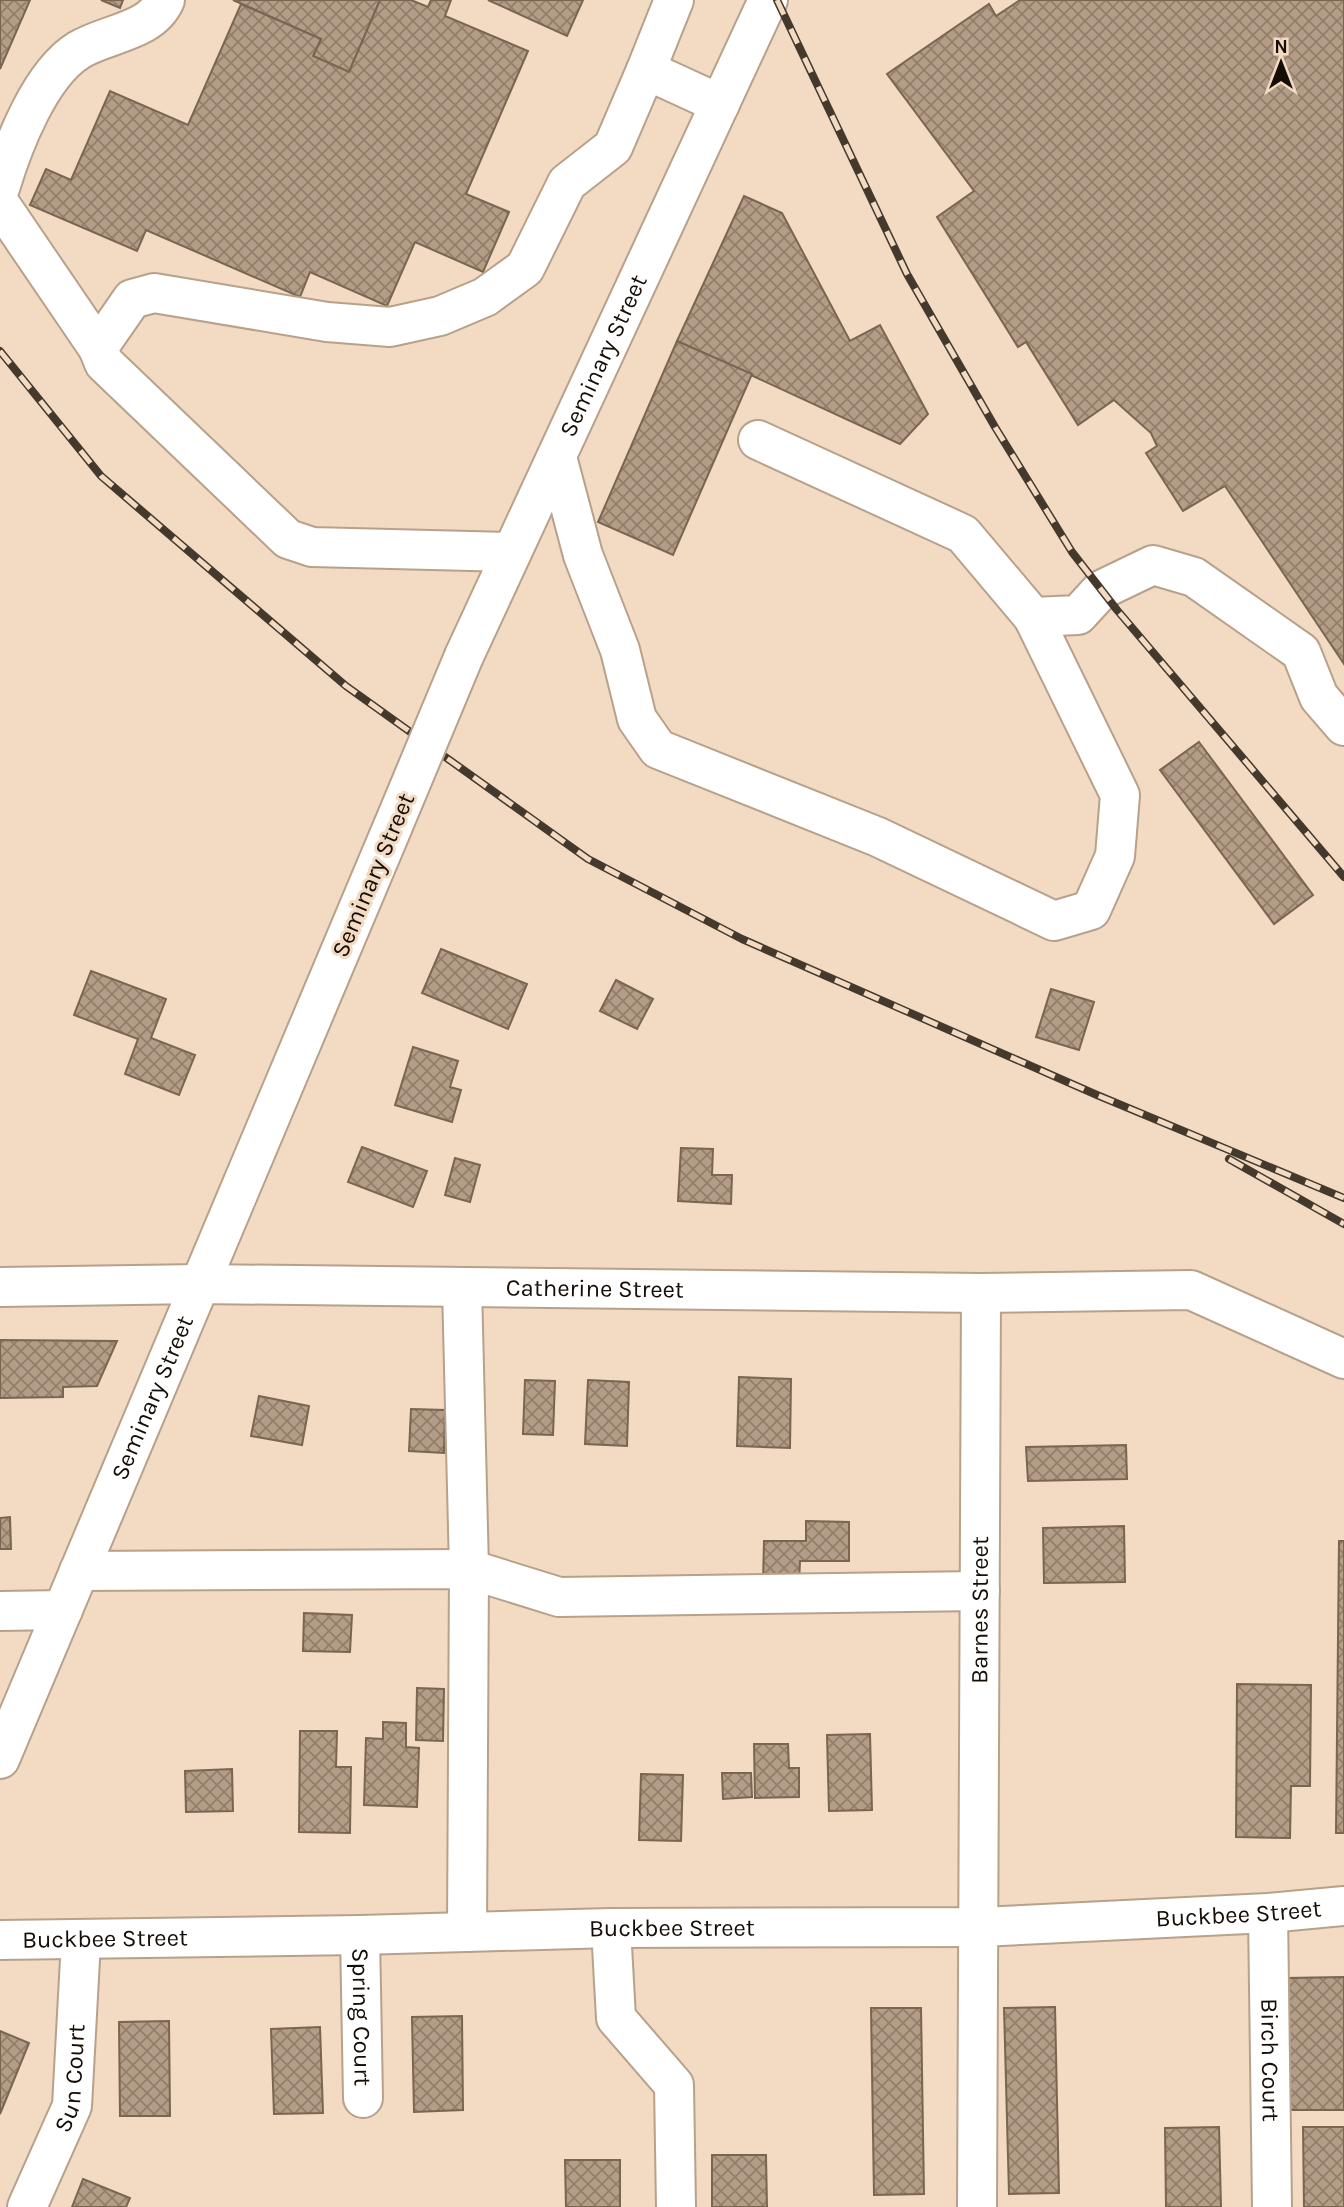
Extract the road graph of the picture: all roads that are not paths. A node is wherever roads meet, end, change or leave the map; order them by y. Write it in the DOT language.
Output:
graph roads {
  1 [pos="165,0"];
  2 [pos="674,0"];
  3 [pos="768,0"];
  4 [pos="646,70"];
  5 [pos="720,104"];
  6 [pos="0,188"];
  7 [pos="0,204"];
  8 [pos="98,348"];
  9 [pos="758,440"];
  10 [pos="557,457"];
  11 [pos="512,552"];
  12 [pos="1033,617"];
  13 [pos="1344,726"];
  14 [pos="200,1284"];
  15 [pos="0,1286"];
  16 [pos="462,1287"];
  17 [pos="981,1293"];
  18 [pos="1344,1359"];
  19 [pos="469,1569"];
  20 [pos="79,1571"];
  21 [pos="980,1591"];
  22 [pos="0,1611"];
  23 [pos="62,1611"];
  24 [pos="0,1759"];
  25 [pos="1344,1906"];
  26 [pos="1268,1913"];
  27 [pos="980,1927"];
  28 [pos="611,1928"];
  29 [pos="467,1933"];
  30 [pos="360,1936"];
  31 [pos="0,1940"];
  32 [pos="81,1941"];
  33 [pos="363,2098"];
  34 [pos="27,2207"];
  35 [pos="676,2207"];
  36 [pos="977,2207"];
  37 [pos="1272,2207"];
  1 -- 6 [label="street"];
  2 -- 4 [label="street"];
  3 -- 5 [label="street, Seminary Street"];
  4 -- 5 [label="street"];
  4 -- 8 [label="street"];
  5 -- 10 [label="street, Seminary Street"];
  7 -- 8 [label="street"];
  8 -- 11 [label="street"];
  9 -- 12 [label="street"];
  10 -- 11 [label="street, Seminary Street"];
  10 -- 12 [label="street"];
  11 -- 14 [label="street, Seminary Street, bridge"];
  12 -- 13 [label="street"];
  14 -- 15 [label="street, Catherine Street"];
  14 -- 16 [label="street, Catherine Street"];
  14 -- 20 [label="street, Seminary Street"];
  16 -- 17 [label="street, Catherine Street"];
  16 -- 19 [label="street"];
  17 -- 18 [label="street, Catherine Street"];
  17 -- 21 [label="street, Barnes Street"];
  19 -- 20 [label="street"];
  19 -- 21 [label="street"];
  19 -- 29 [label="street"];
  20 -- 23 [label="street, Seminary Street"];
  21 -- 27 [label="street, Barnes Street"];
  22 -- 23 [label="street"];
  23 -- 24 [label="street, Seminary Street"];
  25 -- 26 [label="street, Buckbee Street"];
  26 -- 27 [label="street, Buckbee Street"];
  26 -- 37 [label="street, Birch Court"];
  27 -- 28 [label="street, Buckbee Street"];
  27 -- 36 [label="street"];
  28 -- 29 [label="street, Buckbee Street"];
  28 -- 35 [label="street"];
  29 -- 30 [label="street, Buckbee Street"];
  30 -- 32 [label="street, Buckbee Street"];
  30 -- 33 [label="street, Spring Court"];
  31 -- 32 [label="street, Buckbee Street"];
  32 -- 34 [label="street, Sun Court"];
}
